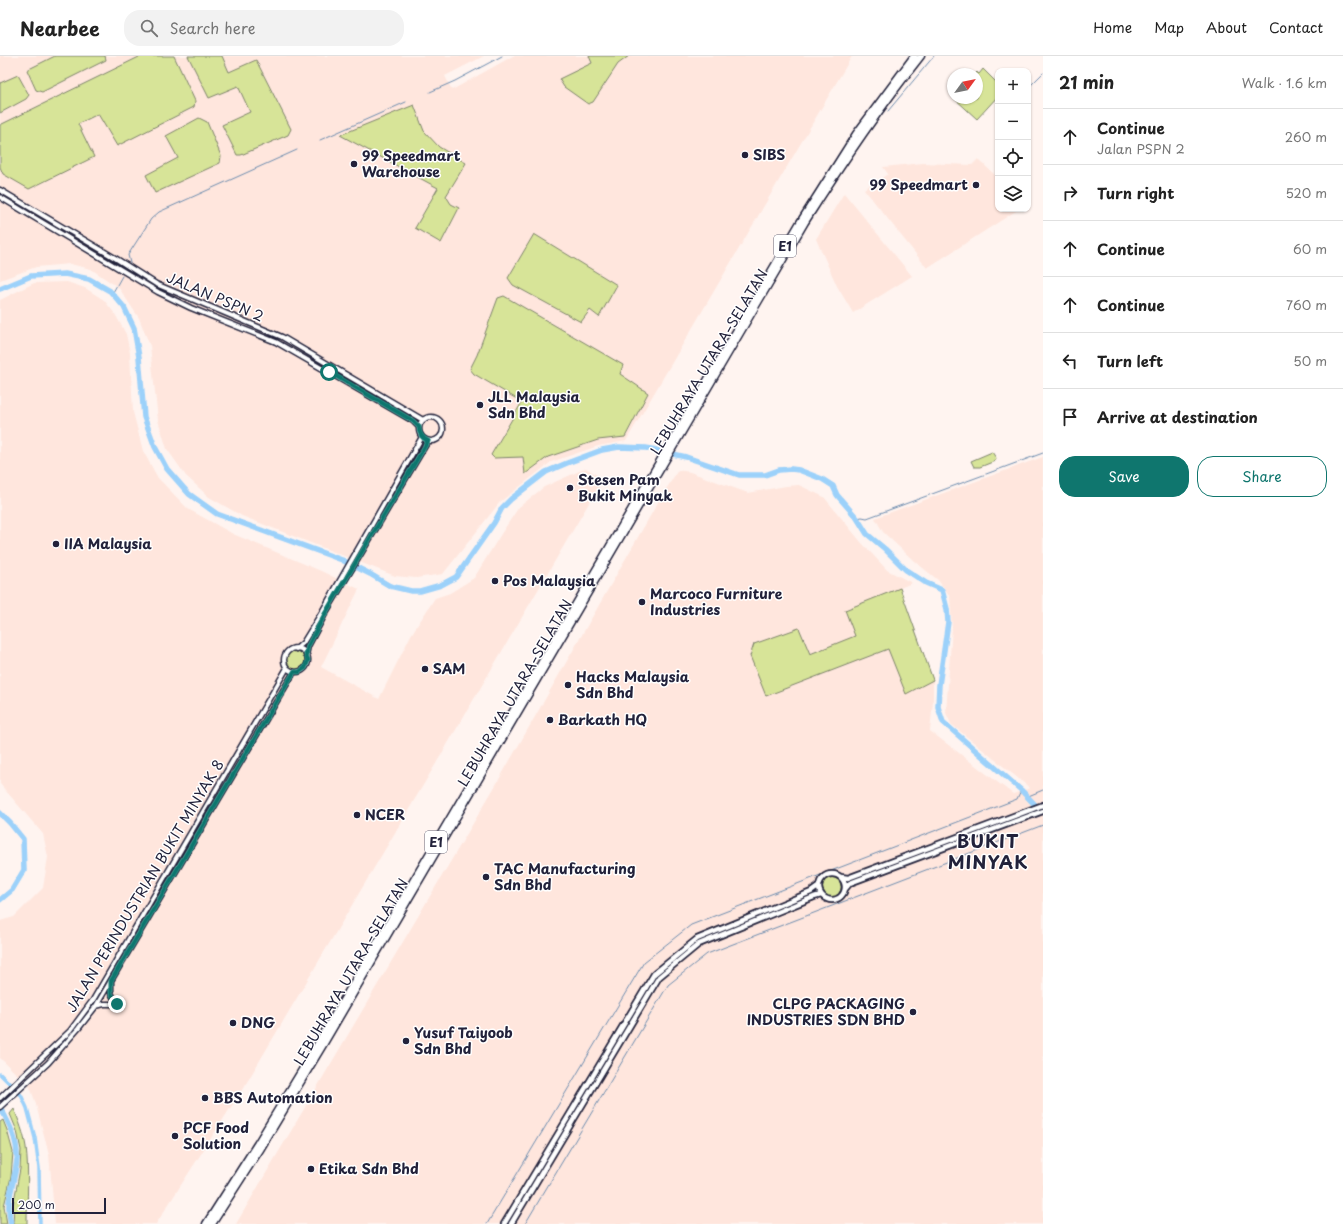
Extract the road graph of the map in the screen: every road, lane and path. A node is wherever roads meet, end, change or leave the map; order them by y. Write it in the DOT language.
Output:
graph roads {
  1 [pos="914,56"];
  2 [pos="921,56"];
  3 [pos="0,190"];
  4 [pos="0,197"];
  5 [pos="423,420"];
  6 [pos="419,427"];
  7 [pos="422,437"];
  8 [pos="428,441"];
  9 [pos="670,445"];
  10 [pos="664,457"];
  11 [pos="296,649"];
  12 [pos="306,655"];
  13 [pos="287,668"];
  14 [pos="294,672"];
  15 [pos="1043,805"];
  16 [pos="1043,811"];
  17 [pos="841,877"];
  18 [pos="818,887"];
  19 [pos="845,889"];
  20 [pos="821,895"];
  21 [pos="111,981"];
  22 [pos="96,1006"];
  23 [pos="0,1098"];
  24 [pos="0,1107"];
  25 [pos="206,1224"];
  26 [pos="212,1224"];
  27 [pos="504,1224"];
  28 [pos="511,1224"];
  1 -- 9 [label="highway, LEBUHRAYA UTARA–SELATAN / E1"];
  2 -- 9 [label="highway, LEBUHRAYA UTARA–SELATAN / E1"];
  3 -- 5 [label="street, JALAN PSPN 2"];
  4 -- 6 [label="street, JALAN PSPN 2"];
  5 -- 6 [label="street"];
  5 -- 8 [label="street"];
  6 -- 7 [label="street"];
  7 -- 8 [label="street"];
  7 -- 11 [label="street"];
  8 -- 12 [label="street"];
  9 -- 10 [label="highway, LEBUHRAYA UTARA–SELATAN / E1"];
  10 -- 25 [label="highway, LEBUHRAYA UTARA–SELATAN / E1"];
  10 -- 26 [label="highway, LEBUHRAYA UTARA–SELATAN / E1"];
  11 -- 12 [label="street"];
  11 -- 13 [label="street"];
  12 -- 14 [label="street"];
  13 -- 14 [label="street"];
  13 -- 23 [label="street, JALAN PERINDUSTRIAN BUKIT MINYAK 8"];
  14 -- 21 [label="street, JALAN PERINDUSTRIAN BUKIT MINYAK 8"];
  15 -- 17 [label="main road"];
  16 -- 19 [label="main road"];
  17 -- 18 [label="main road"];
  17 -- 19 [label="main road"];
  18 -- 20 [label="main road"];
  18 -- 27 [label="main road"];
  19 -- 20 [label="main road"];
  20 -- 28 [label="main road"];
  21 -- 22 [label="street, JALAN PERINDUSTRIAN BUKIT MINYAK 8"];
  21 -- 22 [label="street"];
  22 -- 24 [label="street, JALAN PERINDUSTRIAN BUKIT MINYAK 8"];
}
